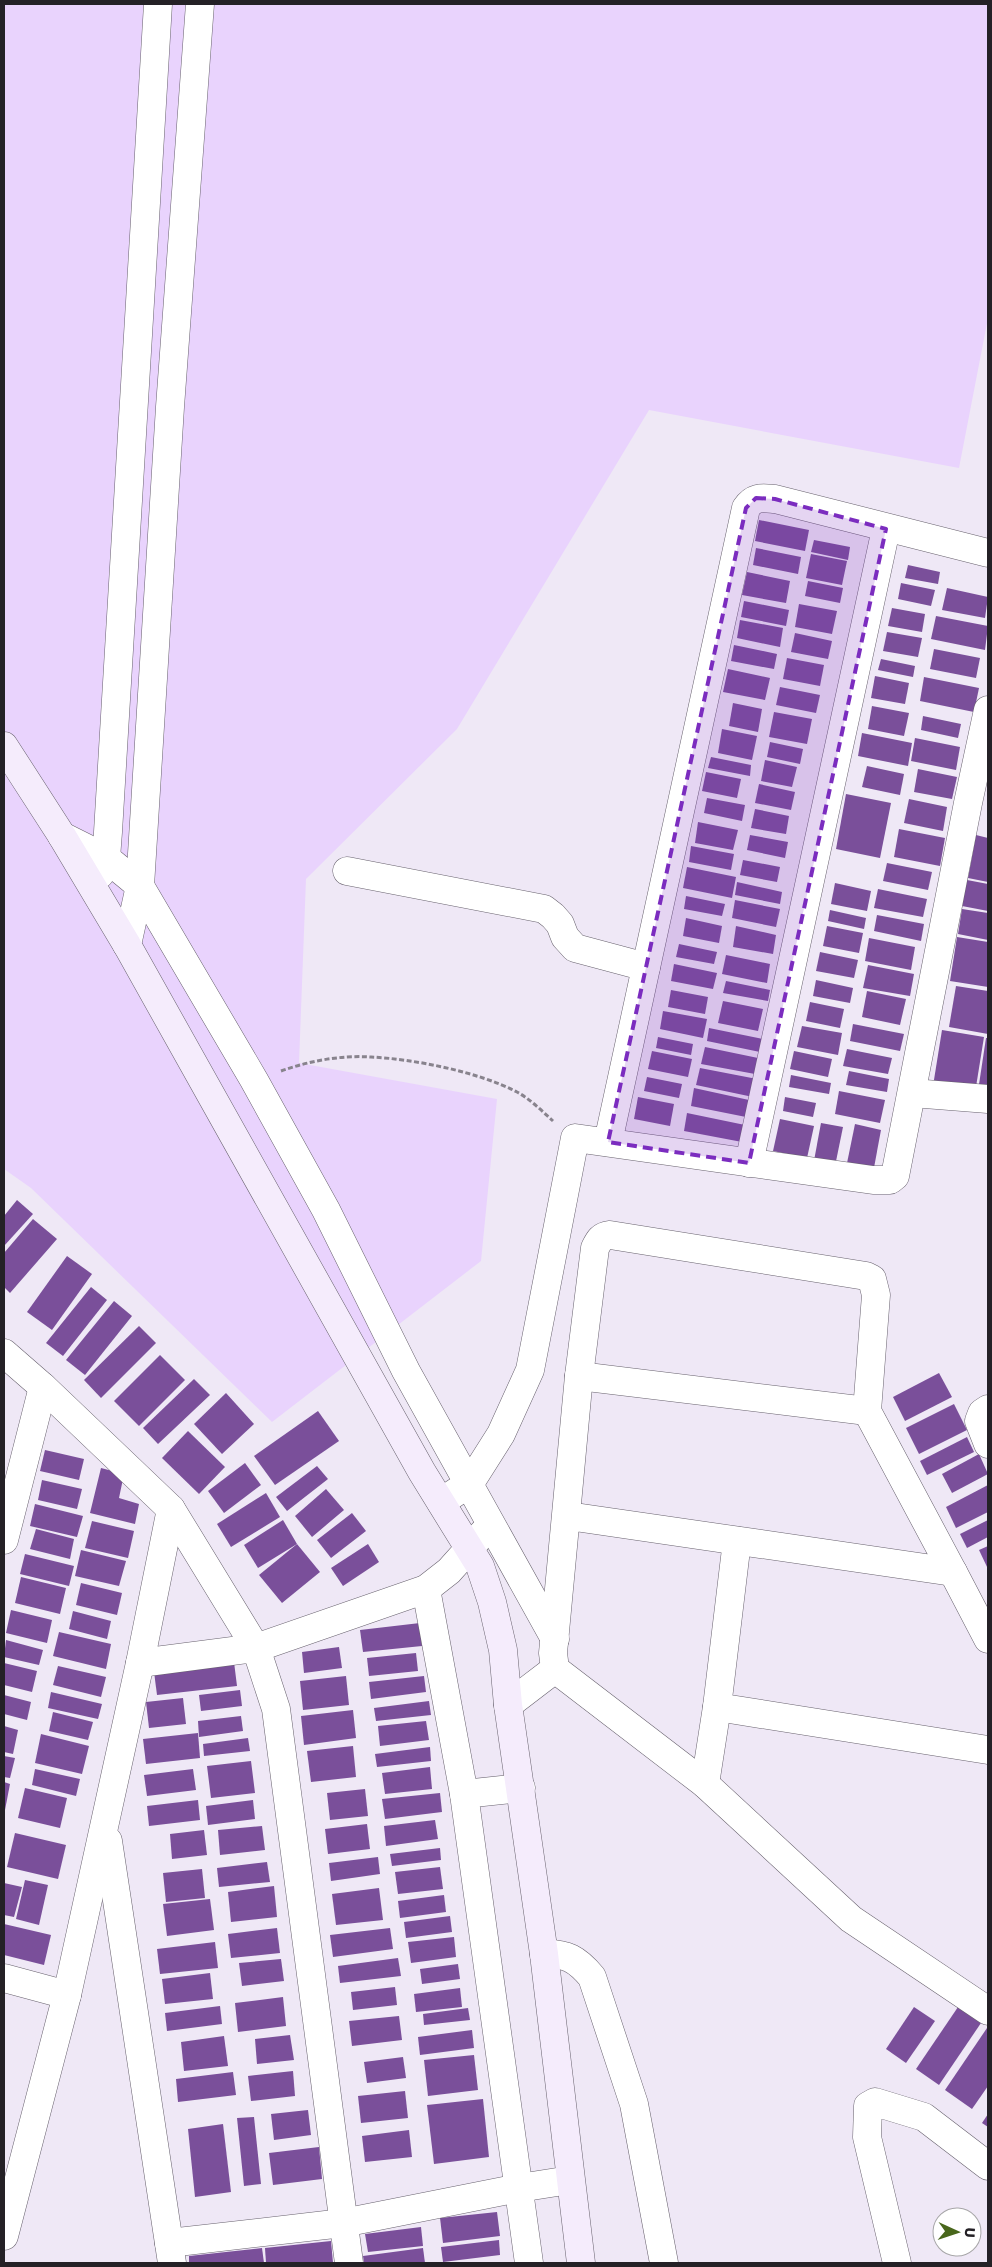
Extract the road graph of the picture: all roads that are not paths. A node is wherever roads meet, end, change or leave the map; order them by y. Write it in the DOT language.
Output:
graph roads {
  1 [pos="158,4"];
  2 [pos="200,4"];
  3 [pos="134,405"];
  4 [pos="170,407"];
  5 [pos="886,529"];
  6 [pos="988,554"];
  7 [pos="988,710"];
  8 [pos="4,746"];
  9 [pos="978,805"];
  10 [pos="62,836"];
  11 [pos="106,858"];
  12 [pos="347,871"];
  13 [pos="140,886"];
  14 [pos="94,890"];
  15 [pos="127,945"];
  16 [pos="646,967"];
  17 [pos="912,1093"];
  18 [pos="988,1100"];
  19 [pos="608,1142"];
  20 [pos="749,1163"];
  21 [pos="4,1353"];
  22 [pos="579,1376"];
  23 [pos="43,1387"];
  24 [pos="988,1409"];
  25 [pos="867,1411"];
  26 [pos="988,1444"];
  27 [pos="470,1483"];
  28 [pos="441,1502"];
  29 [pos="171,1510"];
  30 [pos="568,1516"];
  31 [pos="491,1523"];
  32 [pos="4,1540"];
  33 [pos="737,1541"];
  34 [pos="470,1548"];
  35 [pos="953,1572"];
  36 [pos="426,1589"];
  37 [pos="555,1639"];
  38 [pos="988,1639"];
  39 [pos="256,1648"];
  40 [pos="140,1663"];
  41 [pos="555,1669"];
  42 [pos="508,1705"];
  43 [pos="717,1707"];
  44 [pos="988,1750"];
  45 [pos="705,1784"];
  46 [pos="521,1788"];
  47 [pos="464,1794"];
  48 [pos="106,1828"];
  49 [pos="544,1954"];
  50 [pos="4,1978"];
  51 [pos="67,1995"];
  52 [pos="988,2012"];
  53 [pos="988,2166"];
  54 [pos="570,2180"];
  55 [pos="519,2188"];
  56 [pos="343,2223"];
  57 [pos="4,2236"];
  58 [pos="171,2253"];
  59 [pos="349,2263"];
  60 [pos="529,2263"];
  61 [pos="581,2263"];
  62 [pos="664,2263"];
  63 [pos="898,2263"];
  1 -- 3 [label="street"];
  2 -- 4 [label="street"];
  3 -- 4 [label="street"];
  3 -- 11 [label="street"];
  4 -- 13 [label="street"];
  5 -- 6 [label="street"];
  5 -- 16 [label="street"];
  5 -- 20 [label="street"];
  7 -- 9 [label="street"];
  8 -- 10 [label="street"];
  9 -- 17 [label="street"];
  10 -- 11 [label="street"];
  10 -- 14 [label="street"];
  11 -- 13 [label="street"];
  11 -- 14 [label="street"];
  12 -- 16 [label="street"];
  13 -- 15 [label="street"];
  13 -- 27 [label="street"];
  14 -- 15 [label="street"];
  15 -- 28 [label="street"];
  16 -- 19 [label="street"];
  17 -- 18 [label="street"];
  17 -- 20 [label="street"];
  19 -- 20 [label="street"];
  19 -- 27 [label="street"];
  21 -- 23 [label="street"];
  22 -- 25 [label="street"];
  22 -- 25 [label="street"];
  22 -- 30 [label="street"];
  23 -- 29 [label="street"];
  23 -- 32 [label="street"];
  24 -- 26 [label="street"];
  25 -- 35 [label="street"];
  27 -- 28 [label="street"];
  27 -- 31 [label="street"];
  28 -- 34 [label="street"];
  29 -- 39 [label="street"];
  29 -- 40 [label="street"];
  30 -- 33 [label="street"];
  30 -- 37 [label="street"];
  31 -- 34 [label="street"];
  31 -- 37 [label="street"];
  33 -- 35 [label="street"];
  33 -- 43 [label="street"];
  34 -- 36 [label="street"];
  34 -- 42 [label="street"];
  35 -- 38 [label="street"];
  36 -- 39 [label="street"];
  36 -- 47 [label="street"];
  37 -- 41 [label="street"];
  39 -- 40 [label="street"];
  39 -- 56 [label="street"];
  40 -- 48 [label="street"];
  41 -- 42 [label="street"];
  41 -- 45 [label="street"];
  42 -- 46 [label="street"];
  43 -- 44 [label="street"];
  43 -- 45 [label="street"];
  45 -- 52 [label="street"];
  46 -- 47 [label="street"];
  46 -- 49 [label="street"];
  47 -- 55 [label="street"];
  48 -- 51 [label="street"];
  48 -- 58 [label="street"];
  49 -- 54 [label="street"];
  49 -- 62 [label="street"];
  50 -- 51 [label="street"];
  51 -- 57 [label="street"];
  53 -- 63 [label="street"];
  54 -- 55 [label="street"];
  54 -- 61 [label="street"];
  55 -- 56 [label="street"];
  55 -- 60 [label="street"];
  56 -- 58 [label="street"];
  56 -- 59 [label="street"];
}
